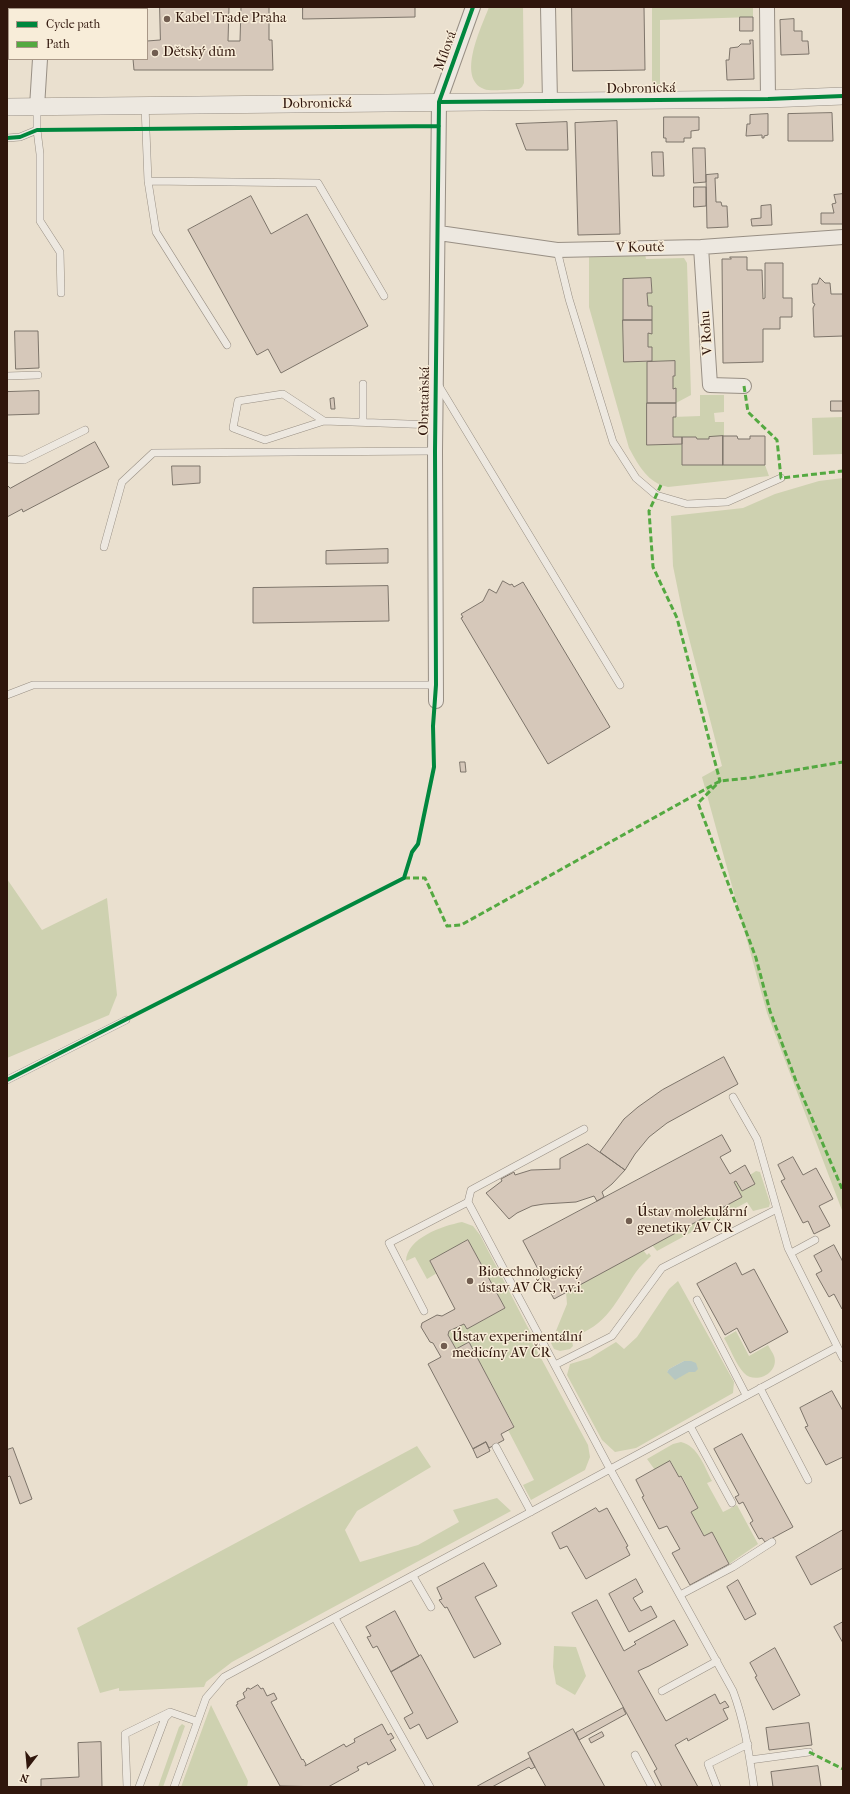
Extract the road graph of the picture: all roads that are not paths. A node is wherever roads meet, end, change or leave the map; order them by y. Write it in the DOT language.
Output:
graph roads {
  1 [pos="473,7"];
  2 [pos="548,7"];
  3 [pos="767,7"];
  4 [pos="40,60"];
  5 [pos="843,96"];
  6 [pos="768,99"];
  7 [pos="550,101"];
  8 [pos="439,102"];
  9 [pos="145,106"];
  10 [pos="7,107"];
  11 [pos="37,107"];
  12 [pos="36,130"];
  13 [pos="7,138"];
  14 [pos="148,181"];
  15 [pos="439,234"];
  16 [pos="843,237"];
  17 [pos="701,247"];
  18 [pos="558,250"];
  19 [pos="62,293"];
  20 [pos="384,296"];
  21 [pos="227,345"];
  22 [pos="38,375"];
  23 [pos="7,376"];
  24 [pos="436,382"];
  25 [pos="363,384"];
  26 [pos="744,386"];
  27 [pos="324,421"];
  28 [pos="363,422"];
  29 [pos="436,425"];
  30 [pos="85,430"];
  31 [pos="435,451"];
  32 [pos="7,459"];
  33 [pos="781,478"];
  34 [pos="104,547"];
  35 [pos="436,685"];
  36 [pos="620,685"];
  37 [pos="7,696"];
  38 [pos="436,701"];
  39 [pos="126,1020"];
  40 [pos="7,1080"];
  41 [pos="733,1097"];
  42 [pos="584,1129"];
  43 [pos="468,1202"];
  44 [pos="776,1209"];
  45 [pos="815,1240"];
  46 [pos="791,1253"];
  47 [pos="697,1300"];
  48 [pos="424,1311"];
  49 [pos="837,1347"];
  50 [pos="843,1358"];
  51 [pos="555,1365"];
  52 [pos="760,1388"];
  53 [pos="746,1395"];
  54 [pos="690,1426"];
  55 [pos="496,1447"];
  56 [pos="610,1469"];
  57 [pos="808,1480"];
  58 [pos="732,1503"];
  59 [pos="531,1512"];
  60 [pos="772,1542"];
  61 [pos="413,1576"];
  62 [pos="680,1595"];
  63 [pos="431,1607"];
  64 [pos="335,1618"];
  65 [pos="717,1661"];
  66 [pos="662,1691"];
  67 [pos="170,1712"];
  68 [pos="196,1721"];
  69 [pos="748,1744"];
  70 [pos="809,1752"];
  71 [pos="635,1755"];
  72 [pos="750,1760"];
  73 [pos="127,1787"];
  74 [pos="139,1787"];
  75 [pos="174,1787"];
  76 [pos="430,1787"];
  77 [pos="652,1787"];
  78 [pos="717,1787"];
  79 [pos="754,1787"];
  1 -- 8 [label="street, Mílová"];
  2 -- 7 [label="street"];
  3 -- 6 [label="street"];
  4 -- 11 [label="street"];
  5 -- 6 [label="street, Dobronická"];
  6 -- 7 [label="street, Dobronická"];
  7 -- 8 [label="street, Dobronická"];
  8 -- 9 [label="street, Dobronická"];
  8 -- 15 [label="street, Obrataňská"];
  9 -- 11 [label="street, Dobronická"];
  9 -- 14 [label="lane"];
  10 -- 11 [label="street, Dobronická"];
  11 -- 12 [label="lane"];
  12 -- 13 [label="lane"];
  12 -- 19 [label="lane"];
  14 -- 20 [label="lane"];
  14 -- 21 [label="lane"];
  15 -- 18 [label="street, V Koutě"];
  15 -- 24 [label="street, Obrataňská"];
  16 -- 17 [label="street, V Koutě"];
  17 -- 18 [label="street, V Koutě"];
  17 -- 26 [label="street, V Rohu"];
  18 -- 33 [label="lane"];
  22 -- 23 [label="lane"];
  24 -- 29 [label="street, Obrataňská"];
  24 -- 36 [label="lane"];
  25 -- 28 [label="lane"];
  27 -- 27 [label="lane"];
  27 -- 28 [label="lane"];
  28 -- 29 [label="lane"];
  29 -- 31 [label="street, Obrataňská"];
  30 -- 32 [label="lane"];
  31 -- 34 [label="lane"];
  31 -- 35 [label="street, Obrataňská"];
  35 -- 37 [label="lane"];
  35 -- 38 [label="street, Obrataňská"];
  39 -- 40 [label="lane"];
  41 -- 44 [label="lane"];
  42 -- 43 [label="lane"];
  43 -- 48 [label="lane"];
  43 -- 51 [label="lane"];
  44 -- 46 [label="lane"];
  44 -- 51 [label="lane"];
  45 -- 46 [label="lane"];
  46 -- 49 [label="lane"];
  47 -- 53 [label="lane"];
  49 -- 50 [label="lane"];
  49 -- 52 [label="lane"];
  51 -- 56 [label="lane"];
  52 -- 53 [label="lane"];
  52 -- 57 [label="lane"];
  53 -- 54 [label="lane"];
  54 -- 56 [label="lane"];
  54 -- 58 [label="lane"];
  55 -- 59 [label="lane"];
  56 -- 59 [label="lane"];
  56 -- 62 [label="lane"];
  59 -- 61 [label="lane"];
  60 -- 62 [label="lane"];
  61 -- 63 [label="lane"];
  61 -- 64 [label="lane"];
  62 -- 65 [label="lane"];
  64 -- 68 [label="lane"];
  64 -- 76 [label="lane"];
  65 -- 66 [label="lane"];
  65 -- 69 [label="lane"];
  67 -- 68 [label="lane"];
  67 -- 73 [label="lane"];
  67 -- 74 [label="lane"];
  68 -- 75 [label="lane"];
  69 -- 72 [label="lane"];
  69 -- 78 [label="lane"];
  70 -- 72 [label="lane"];
  71 -- 77 [label="lane"];
  72 -- 79 [label="lane"];
}
